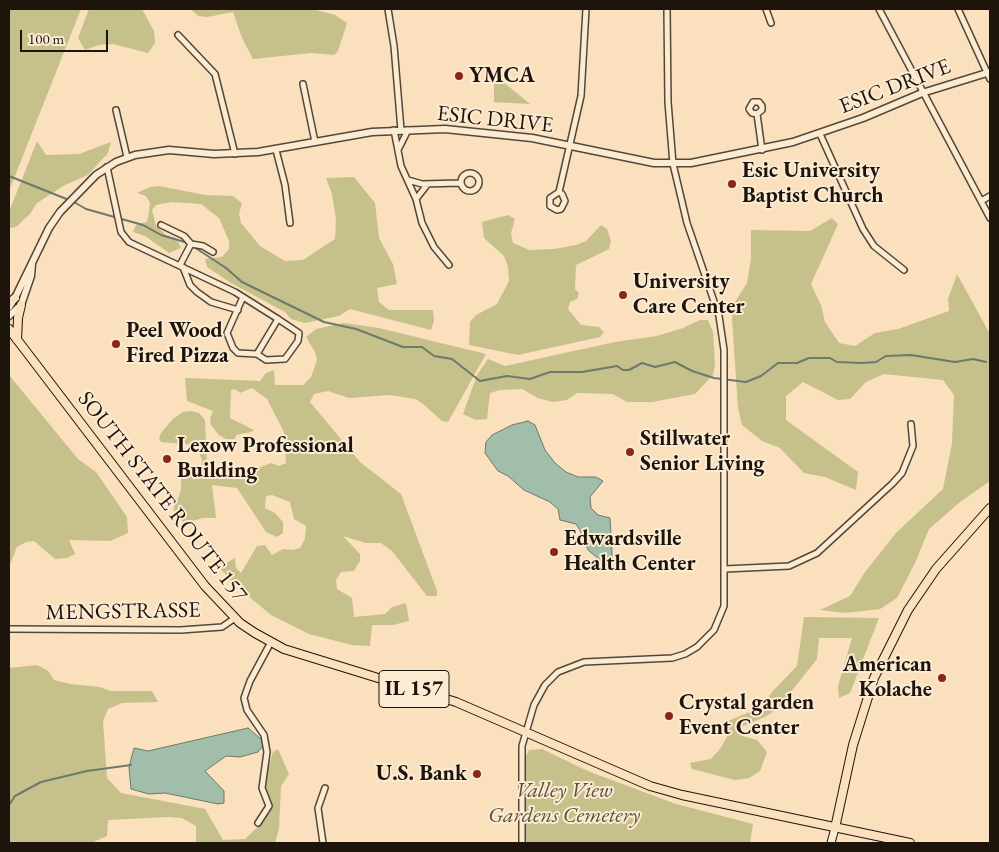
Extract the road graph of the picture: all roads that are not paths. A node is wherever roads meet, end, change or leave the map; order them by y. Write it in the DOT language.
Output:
graph roads {
  1 [pos="388,9"];
  2 [pos="586,9"];
  3 [pos="668,9"];
  4 [pos="766,9"];
  5 [pos="879,9"];
  6 [pos="958,9"];
  7 [pos="771,23"];
  8 [pos="178,35"];
  9 [pos="989,74"];
  10 [pos="303,84"];
  11 [pos="922,92"];
  12 [pos="116,110"];
  13 [pos="757,114"];
  14 [pos="401,130"];
  15 [pos="820,134"];
  16 [pos="315,142"];
  17 [pos="570,146"];
  18 [pos="399,149"];
  19 [pos="276,150"];
  20 [pos="762,150"];
  21 [pos="235,154"];
  22 [pos="127,157"];
  23 [pos="673,164"];
  24 [pos="107,167"];
  25 [pos="408,180"];
  26 [pos="461,183"];
  27 [pos="428,184"];
  28 [pos="558,192"];
  29 [pos="990,196"];
  30 [pos="416,199"];
  31 [pos="981,201"];
  32 [pos="990,218"];
  33 [pos="290,223"];
  34 [pos="161,225"];
  35 [pos="191,244"];
  36 [pos="213,252"];
  37 [pos="32,263"];
  38 [pos="449,265"];
  39 [pos="181,266"];
  40 [pos="904,270"];
  41 [pos="243,296"];
  42 [pos="12,301"];
  43 [pos="21,305"];
  44 [pos="9,307"];
  45 [pos="238,310"];
  46 [pos="9,316"];
  47 [pos="278,319"];
  48 [pos="9,329"];
  49 [pos="17,340"];
  50 [pos="257,354"];
  51 [pos="911,424"];
  52 [pos="990,508"];
  53 [pos="725,570"];
  54 [pos="235,618"];
  55 [pos="9,629"];
  56 [pos="271,642"];
  57 [pos="528,732"];
  58 [pos="324,788"];
  59 [pos="258,823"];
  60 [pos="835,828"];
  61 [pos="323,843"];
  62 [pos="522,843"];
  63 [pos="831,843"];
  64 [pos="910,843"];
  1 -- 14 [label="street"];
  2 -- 17 [label="street"];
  3 -- 23 [label="street"];
  4 -- 7 [label="street"];
  5 -- 11 [label="street"];
  6 -- 9 [label="street"];
  8 -- 21 [label="street"];
  9 -- 11 [label="street, ESIC DRIVE"];
  10 -- 16 [label="street"];
  11 -- 15 [label="street, ESIC DRIVE"];
  11 -- 31 [label="street"];
  12 -- 22 [label="street"];
  13 -- 20 [label="street"];
  14 -- 16 [label="street, ESIC DRIVE"];
  14 -- 17 [label="street, ESIC DRIVE"];
  14 -- 18 [label="street"];
  14 -- 18 [label="street"];
  15 -- 20 [label="street, ESIC DRIVE"];
  15 -- 40 [label="street"];
  16 -- 19 [label="street, ESIC DRIVE"];
  17 -- 23 [label="street, ESIC DRIVE"];
  17 -- 28 [label="street"];
  18 -- 25 [label="street"];
  19 -- 21 [label="street, ESIC DRIVE"];
  19 -- 33 [label="street"];
  20 -- 23 [label="street, ESIC DRIVE"];
  21 -- 22 [label="street, ESIC DRIVE"];
  22 -- 24 [label="street, ESIC DRIVE"];
  23 -- 53 [label="street"];
  24 -- 37 [label="street, ESIC DRIVE"];
  24 -- 39 [label="street"];
  25 -- 27 [label="street"];
  25 -- 30 [label="street"];
  26 -- 27 [label="street"];
  27 -- 30 [label="street"];
  29 -- 31 [label="street"];
  30 -- 38 [label="street"];
  31 -- 32 [label="street"];
  34 -- 35 [label="street"];
  35 -- 36 [label="street"];
  35 -- 39 [label="street"];
  37 -- 42 [label="street, ESIC DRIVE"];
  37 -- 43 [label="street, ESIC DRIVE"];
  39 -- 41 [label="street"];
  39 -- 45 [label="street"];
  41 -- 45 [label="street"];
  41 -- 47 [label="street"];
  42 -- 44 [label="street, ESIC DRIVE"];
  43 -- 46 [label="street, ESIC DRIVE"];
  43 -- 49 [label="main road"];
  45 -- 50 [label="street"];
  47 -- 50 [label="street"];
  47 -- 50 [label="street"];
  48 -- 49 [label="main road, SOUTH STATE ROUTE 157 / IL 157"];
  49 -- 54 [label="main road, SOUTH STATE ROUTE 157 / IL 157"];
  51 -- 53 [label="street"];
  52 -- 60 [label="main road"];
  53 -- 57 [label="street"];
  54 -- 55 [label="street, MENGSTRASSE"];
  54 -- 56 [label="main road, SOUTH STATE ROUTE 157 / IL 157"];
  56 -- 57 [label="main road, SOUTH STATE ROUTE 157 / IL 157"];
  56 -- 59 [label="street"];
  57 -- 60 [label="main road, SOUTH STATE ROUTE 157 / IL 157"];
  57 -- 62 [label="street"];
  58 -- 61 [label="street"];
  60 -- 63 [label="main road"];
  60 -- 64 [label="main road, SOUTH STATE ROUTE 157 / IL 157"];
}
